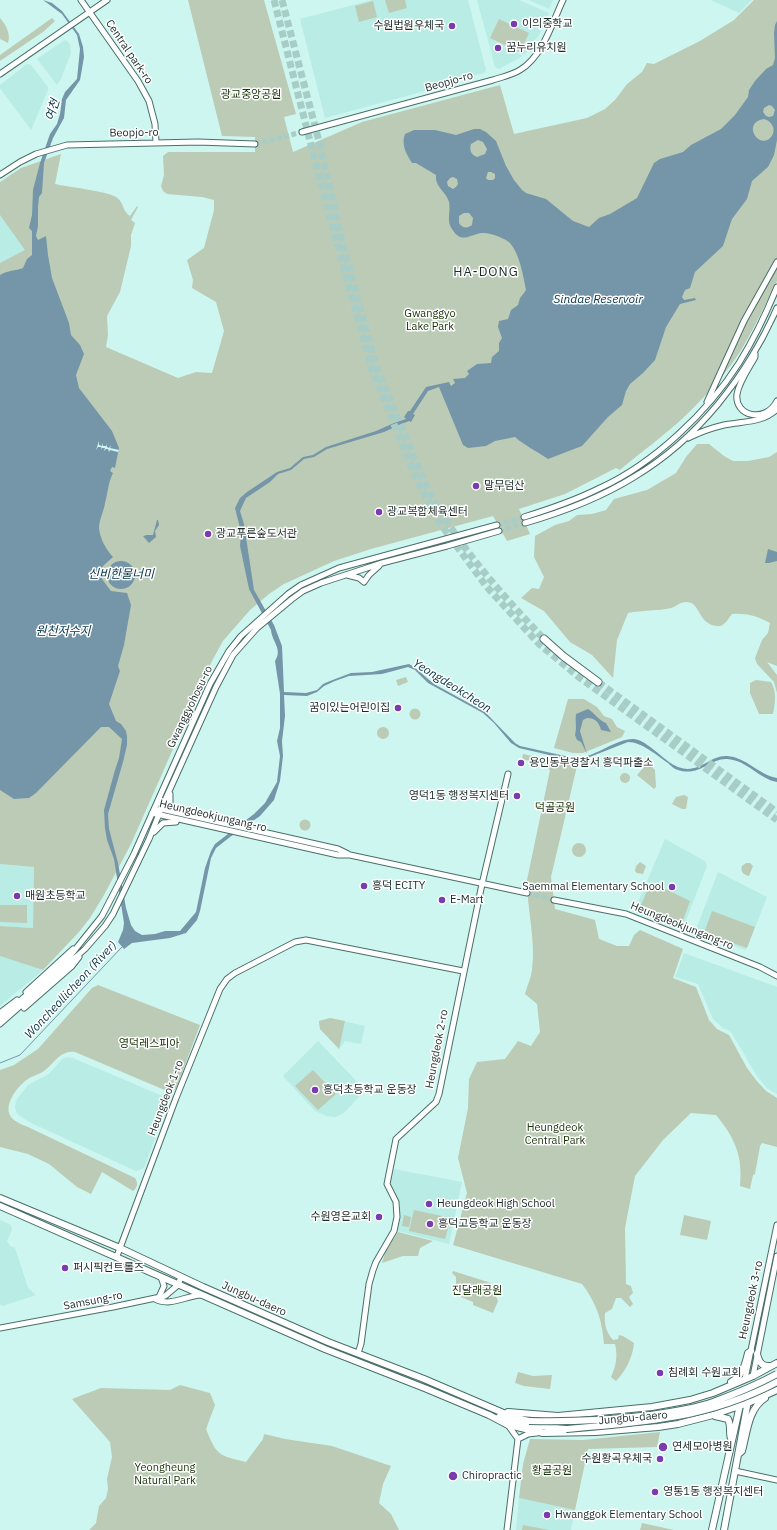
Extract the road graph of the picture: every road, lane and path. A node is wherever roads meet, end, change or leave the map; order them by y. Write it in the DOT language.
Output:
graph roads {
  1 [pos="82,0"];
  2 [pos="107,0"];
  3 [pos="563,0"];
  4 [pos="89,12"];
  5 [pos="0,74"];
  6 [pos="302,132"];
  7 [pos="156,143"];
  8 [pos="255,144"];
  9 [pos="0,175"];
  10 [pos="777,262"];
  11 [pos="777,287"];
  12 [pos="777,308"];
  13 [pos="755,350"];
  14 [pos="777,401"];
  15 [pos="777,408"];
  16 [pos="703,410"];
  17 [pos="683,440"];
  18 [pos="524,517"];
  19 [pos="525,523"];
  20 [pos="497,525"];
  21 [pos="499,531"];
  22 [pos="382,563"];
  23 [pos="344,575"];
  24 [pos="274,609"];
  25 [pos="256,625"];
  26 [pos="544,639"];
  27 [pos="598,682"];
  28 [pos="508,774"];
  29 [pos="170,788"];
  30 [pos="161,809"];
  31 [pos="152,813"];
  32 [pos="180,813"];
  33 [pos="159,815"];
  34 [pos="185,821"];
  35 [pos="149,839"];
  36 [pos="350,855"];
  37 [pos="482,884"];
  38 [pos="527,894"];
  39 [pos="554,900"];
  40 [pos="80,943"];
  41 [pos="85,949"];
  42 [pos="463,971"];
  43 [pos="777,976"];
  44 [pos="0,1013"];
  45 [pos="0,1018"];
  46 [pos="0,1024"];
  47 [pos="0,1028"];
  48 [pos="0,1198"];
  49 [pos="0,1206"];
  50 [pos="777,1225"];
  51 [pos="120,1248"];
  52 [pos="117,1256"];
  53 [pos="777,1256"];
  54 [pos="161,1277"];
  55 [pos="181,1277"];
  56 [pos="178,1285"];
  57 [pos="212,1291"];
  58 [pos="201,1295"];
  59 [pos="157,1298"];
  60 [pos="0,1328"];
  61 [pos="754,1353"];
  62 [pos="358,1354"];
  63 [pos="775,1364"];
  64 [pos="408,1373"];
  65 [pos="777,1374"];
  66 [pos="753,1376"];
  67 [pos="745,1379"];
  68 [pos="405,1380"];
  69 [pos="777,1382"];
  70 [pos="448,1390"];
  71 [pos="777,1390"];
  72 [pos="714,1392"];
  73 [pos="446,1396"];
  74 [pos="748,1403"];
  75 [pos="740,1406"];
  76 [pos="502,1412"];
  77 [pos="489,1415"];
  78 [pos="713,1415"];
  79 [pos="737,1422"];
  80 [pos="508,1425"];
  81 [pos="543,1433"];
  82 [pos="518,1439"];
  83 [pos="740,1441"];
  84 [pos="732,1442"];
  85 [pos="738,1453"];
  86 [pos="735,1471"];
  87 [pos="777,1480"];
  88 [pos="507,1530"];
  89 [pos="712,1530"];
  90 [pos="724,1530"];
  1 -- 4 [label="street, Central park-ro"];
  2 -- 4 [label="street"];
  3 -- 6 [label="street, Beopjo-ro"];
  4 -- 5 [label="street"];
  4 -- 7 [label="street, Central park-ro"];
  7 -- 8 [label="street, Beopjo-ro"];
  7 -- 9 [label="street, Beopjo-ro"];
  10 -- 16 [label="street"];
  11 -- 16 [label="street"];
  12 -- 13 [label="street"];
  13 -- 14 [label="street"];
  13 -- 17 [label="street"];
  15 -- 17 [label="street"];
  16 -- 18 [label="street"];
  17 -- 19 [label="street"];
  20 -- 24 [label="street, Gwanggyohosu-ro"];
  21 -- 22 [label="street, Gwanggyohosu-ro"];
  22 -- 23 [label="street, Gwanggyohosu-ro"];
  22 -- 23 [label="street"];
  23 -- 24 [label="street, Gwanggyohosu-ro"];
  24 -- 25 [label="street, Gwanggyohosu-ro"];
  25 -- 29 [label="street, Gwanggyohosu-ro"];
  25 -- 31 [label="street, Gwanggyohosu-ro"];
  26 -- 27 [label="highway"];
  28 -- 37 [label="street, Heungdeok 2-ro"];
  29 -- 30 [label="street, Gwanggyohosu-ro"];
  29 -- 32 [label="street"];
  30 -- 31 [label="street, Heungdeokjungang-ro"];
  30 -- 32 [label="street, Heungdeokjungang-ro"];
  30 -- 33 [label="street, Gwanggyohosu-ro"];
  31 -- 33 [label="street, Heungdeokjungang-ro"];
  31 -- 40 [label="street, Gwanggyohosu-ro"];
  32 -- 36 [label="street, Heungdeokjungang-ro"];
  33 -- 34 [label="street, Heungdeokjungang-ro"];
  33 -- 35 [label="street, Gwanggyohosu-ro"];
  34 -- 35 [label="street"];
  34 -- 36 [label="street, Heungdeokjungang-ro"];
  35 -- 41 [label="street, Gwanggyohosu-ro"];
  36 -- 37 [label="street, Heungdeokjungang-ro"];
  37 -- 38 [label="street, Heungdeokjungang-ro"];
  37 -- 42 [label="street, Heungdeok 2-ro"];
  39 -- 43 [label="street, Heungdeokjungang-ro"];
  40 -- 44 [label="street"];
  40 -- 45 [label="street, Gwanggyohosu-ro"];
  41 -- 46 [label="street"];
  41 -- 47 [label="street"];
  42 -- 51 [label="street, Heungdeok 1-ro"];
  42 -- 62 [label="street, Heungdeok 2-ro"];
  48 -- 51 [label="main road, Jungbu-daero"];
  49 -- 52 [label="main road, Jungbu-daero"];
  50 -- 61 [label="street, Heungdeok 3-ro"];
  51 -- 52 [label="street, Heungdeok 1-ro"];
  51 -- 55 [label="main road, Jungbu-daero"];
  52 -- 54 [label="main road, Jungbu-daero"];
  53 -- 61 [label="street, Heungdeok 3-ro"];
  54 -- 56 [label="main road, Jungbu-daero"];
  54 -- 59 [label="street"];
  55 -- 56 [label="street"];
  55 -- 57 [label="main road, Jungbu-daero"];
  56 -- 58 [label="main road, Jungbu-daero"];
  56 -- 59 [label="street, Samsung-ro"];
  57 -- 58 [label="main road"];
  57 -- 62 [label="main road, Jungbu-daero"];
  58 -- 59 [label="street"];
  58 -- 68 [label="main road, Jungbu-daero"];
  59 -- 60 [label="street, Samsung-ro"];
  61 -- 63 [label="main road"];
  61 -- 66 [label="street, Heungdeok 3-ro"];
  61 -- 67 [label="street, Heungdeok 3-ro"];
  61 -- 72 [label="main road"];
  62 -- 64 [label="main road, Jungbu-daero"];
  63 -- 66 [label="main road, Jungbu-daero"];
  64 -- 68 [label="main road"];
  64 -- 70 [label="main road, Jungbu-daero"];
  65 -- 76 [label="main road, Jungbu-daero, bridge"];
  66 -- 67 [label="main road, Jungbu-daero"];
  66 -- 74 [label="main road"];
  67 -- 72 [label="main road, Jungbu-daero"];
  67 -- 75 [label="main road"];
  68 -- 73 [label="main road, Jungbu-daero"];
  69 -- 77 [label="main road, Jungbu-daero, bridge"];
  70 -- 73 [label="main road"];
  70 -- 76 [label="main road, Jungbu-daero"];
  71 -- 74 [label="main road, Jungbu-daero"];
  71 -- 85 [label="main road"];
  72 -- 76 [label="main road, Jungbu-daero"];
  73 -- 77 [label="main road, Jungbu-daero"];
  74 -- 75 [label="main road, Jungbu-daero"];
  74 -- 83 [label="main road"];
  75 -- 78 [label="main road, Jungbu-daero"];
  75 -- 79 [label="main road"];
  77 -- 80 [label="main road, Jungbu-daero"];
  78 -- 81 [label="main road, Jungbu-daero"];
  78 -- 84 [label="main road"];
  79 -- 83 [label="main road"];
  79 -- 84 [label="main road"];
  80 -- 81 [label="main road, Jungbu-daero"];
  80 -- 82 [label="street"];
  81 -- 82 [label="street"];
  82 -- 88 [label="street"];
  83 -- 85 [label="main road"];
  84 -- 89 [label="main road"];
  85 -- 86 [label="main road"];
  86 -- 87 [label="street"];
  86 -- 90 [label="main road"];
}
